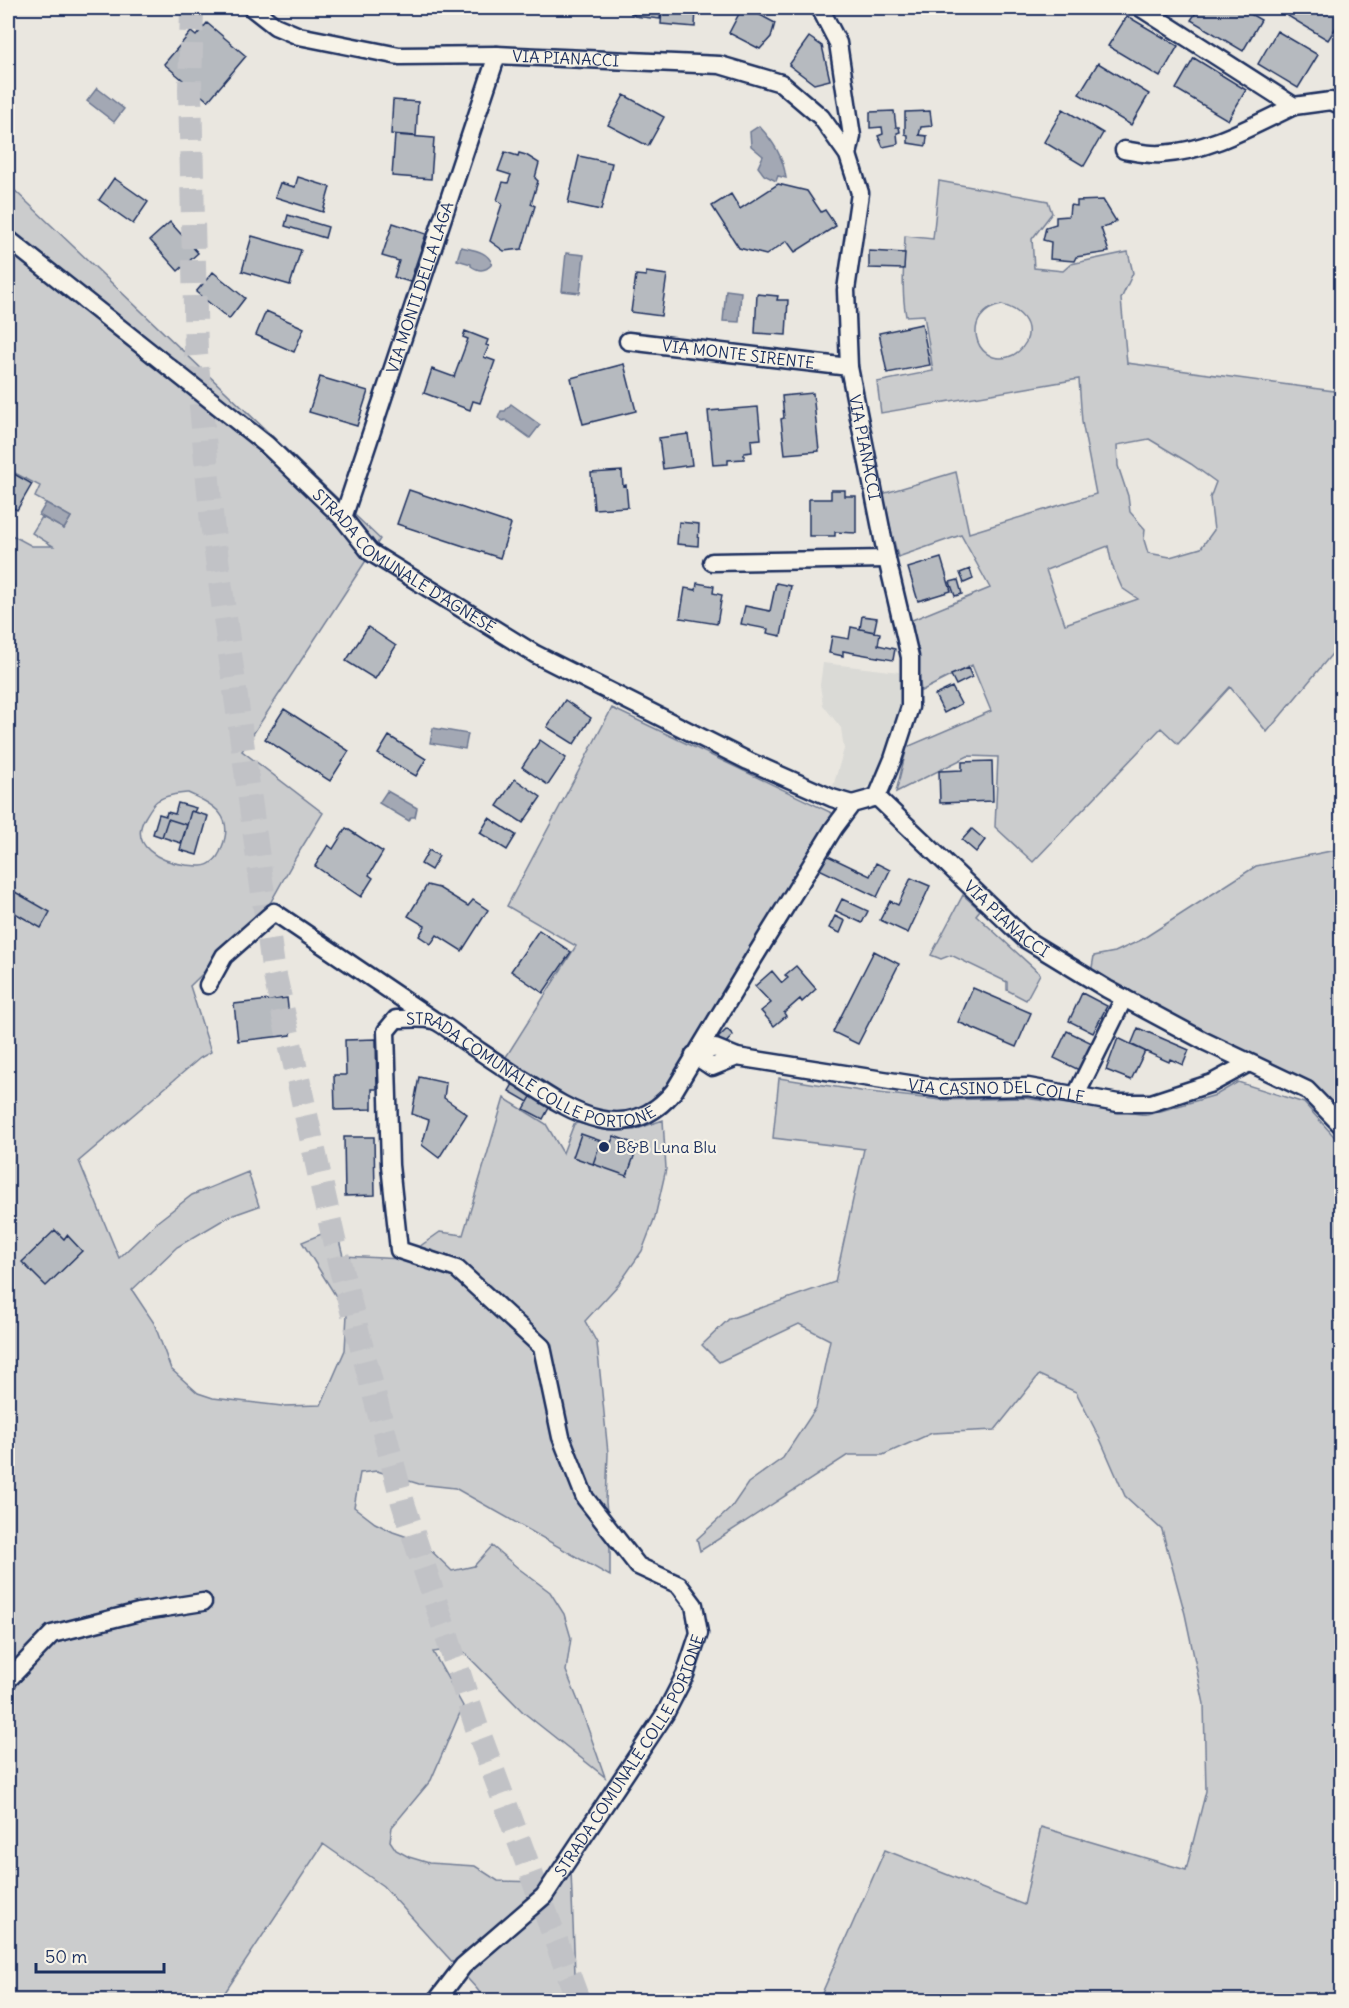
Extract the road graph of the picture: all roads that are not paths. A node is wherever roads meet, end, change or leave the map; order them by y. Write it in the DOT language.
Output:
graph roads {
  1 [pos="252,8"];
  2 [pos="820,8"];
  3 [pos="1141,8"];
  4 [pos="497,55"];
  5 [pos="1294,106"];
  6 [pos="1341,106"];
  7 [pos="1124,150"];
  8 [pos="848,155"];
  9 [pos="8,239"];
  10 [pos="628,341"];
  11 [pos="849,367"];
  12 [pos="343,518"];
  13 [pos="887,559"];
  14 [pos="712,562"];
  15 [pos="877,797"];
  16 [pos="852,804"];
  17 [pos="208,985"];
  18 [pos="1124,998"];
  19 [pos="433,1020"];
  20 [pos="694,1055"];
  21 [pos="1249,1063"];
  22 [pos="1076,1095"];
  23 [pos="1341,1126"];
  24 [pos="203,1602"];
  25 [pos="8,1680"];
  26 [pos="437,2001"];
  1 -- 4 [label="street, VIA PIANACCI"];
  2 -- 8 [label="street"];
  3 -- 5 [label="street"];
  4 -- 8 [label="street, VIA PIANACCI"];
  4 -- 12 [label="street, VIA MONTI DELLA LAGA"];
  5 -- 6 [label="street"];
  5 -- 7 [label="street"];
  8 -- 11 [label="street, VIA PIANACCI"];
  9 -- 12 [label="street, STRADA COMUNALE D'AGNESE"];
  10 -- 11 [label="street, VIA MONTE SIRENTE"];
  11 -- 13 [label="street, VIA PIANACCI"];
  12 -- 16 [label="street, STRADA COMUNALE D'AGNESE"];
  13 -- 14 [label="street"];
  13 -- 15 [label="street, VIA PIANACCI"];
  15 -- 16 [label="street"];
  15 -- 18 [label="street, VIA PIANACCI"];
  16 -- 20 [label="street, STRADA COMUNALE COLLE PORTONE"];
  17 -- 19 [label="street"];
  18 -- 21 [label="street, VIA PIANACCI"];
  18 -- 22 [label="street"];
  19 -- 20 [label="street, STRADA COMUNALE COLLE PORTONE"];
  19 -- 26 [label="street, STRADA COMUNALE COLLE PORTONE"];
  20 -- 22 [label="street, VIA CASINO DEL COLLE"];
  21 -- 22 [label="street, VIA CASINO DEL COLLE"];
  21 -- 23 [label="street, VIA PIANACCI"];
  24 -- 25 [label="street"];
}
